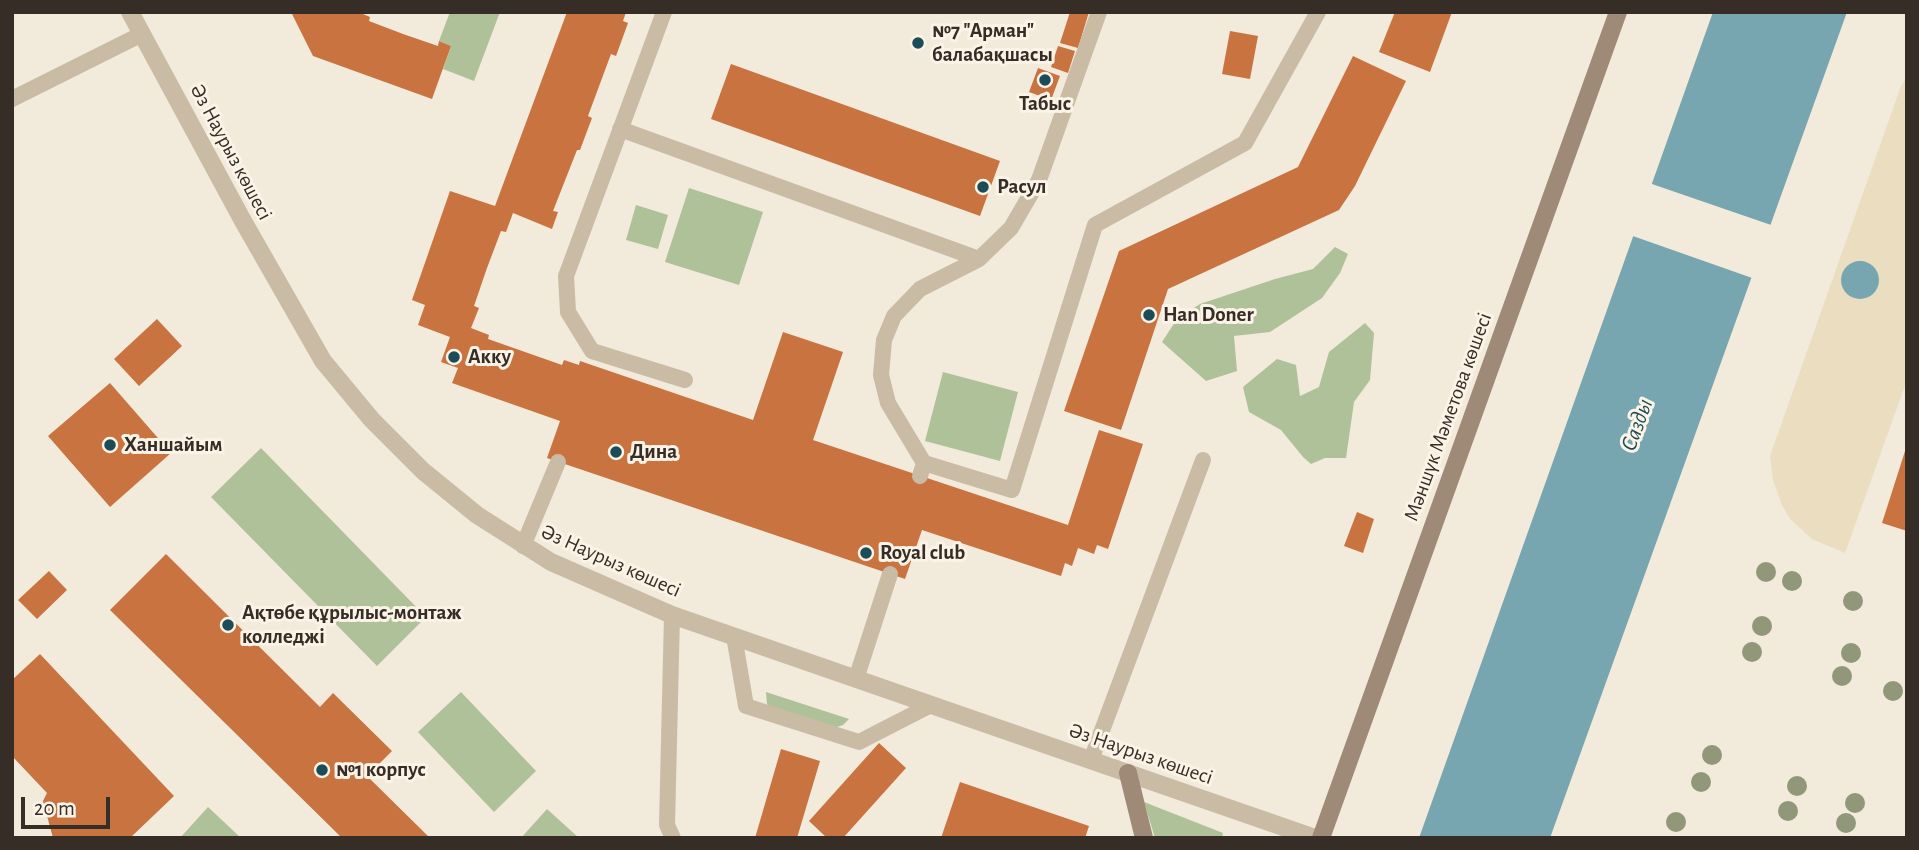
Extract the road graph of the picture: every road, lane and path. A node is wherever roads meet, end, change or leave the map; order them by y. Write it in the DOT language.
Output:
graph roads {
  1 [pos="131,12"];
  2 [pos="664,12"];
  3 [pos="1098,12"];
  4 [pos="1318,12"];
  5 [pos="1618,12"];
  6 [pos="142,34"];
  7 [pos="12,99"];
  8 [pos="620,129"];
  9 [pos="979,259"];
  10 [pos="685,380"];
  11 [pos="1203,460"];
  12 [pos="558,461"];
  13 [pos="523,546"];
  14 [pos="890,574"];
  15 [pos="672,615"];
  16 [pos="734,636"];
  17 [pos="856,679"];
  18 [pos="930,705"];
  19 [pos="1091,760"];
  20 [pos="1128,774"];
  21 [pos="667,833"];
  22 [pos="1144,838"];
  23 [pos="1315,838"];
  24 [pos="1321,838"];
  1 -- 6 [label="street, Әз Наурыз көшесі"];
  2 -- 8 [label="lane"];
  3 -- 9 [label="lane"];
  4 -- 9 [label="lane"];
  5 -- 24 [label="main road, Мәншүк Мәметова көшесі"];
  6 -- 7 [label="lane"];
  6 -- 13 [label="street, Әз Наурыз көшесі"];
  8 -- 9 [label="lane"];
  8 -- 10 [label="lane"];
  11 -- 19 [label="lane"];
  12 -- 13 [label="lane"];
  13 -- 15 [label="street, Әз Наурыз көшесі"];
  14 -- 17 [label="lane"];
  15 -- 16 [label="street, Әз Наурыз көшесі"];
  15 -- 21 [label="lane"];
  16 -- 17 [label="street, Әз Наурыз көшесі"];
  16 -- 18 [label="lane"];
  17 -- 18 [label="street, Әз Наурыз көшесі"];
  18 -- 19 [label="street, Әз Наурыз көшесі"];
  19 -- 20 [label="street, Әз Наурыз көшесі"];
  20 -- 22 [label="main road"];
  20 -- 23 [label="street, Әз Наурыз көшесі"];
}
